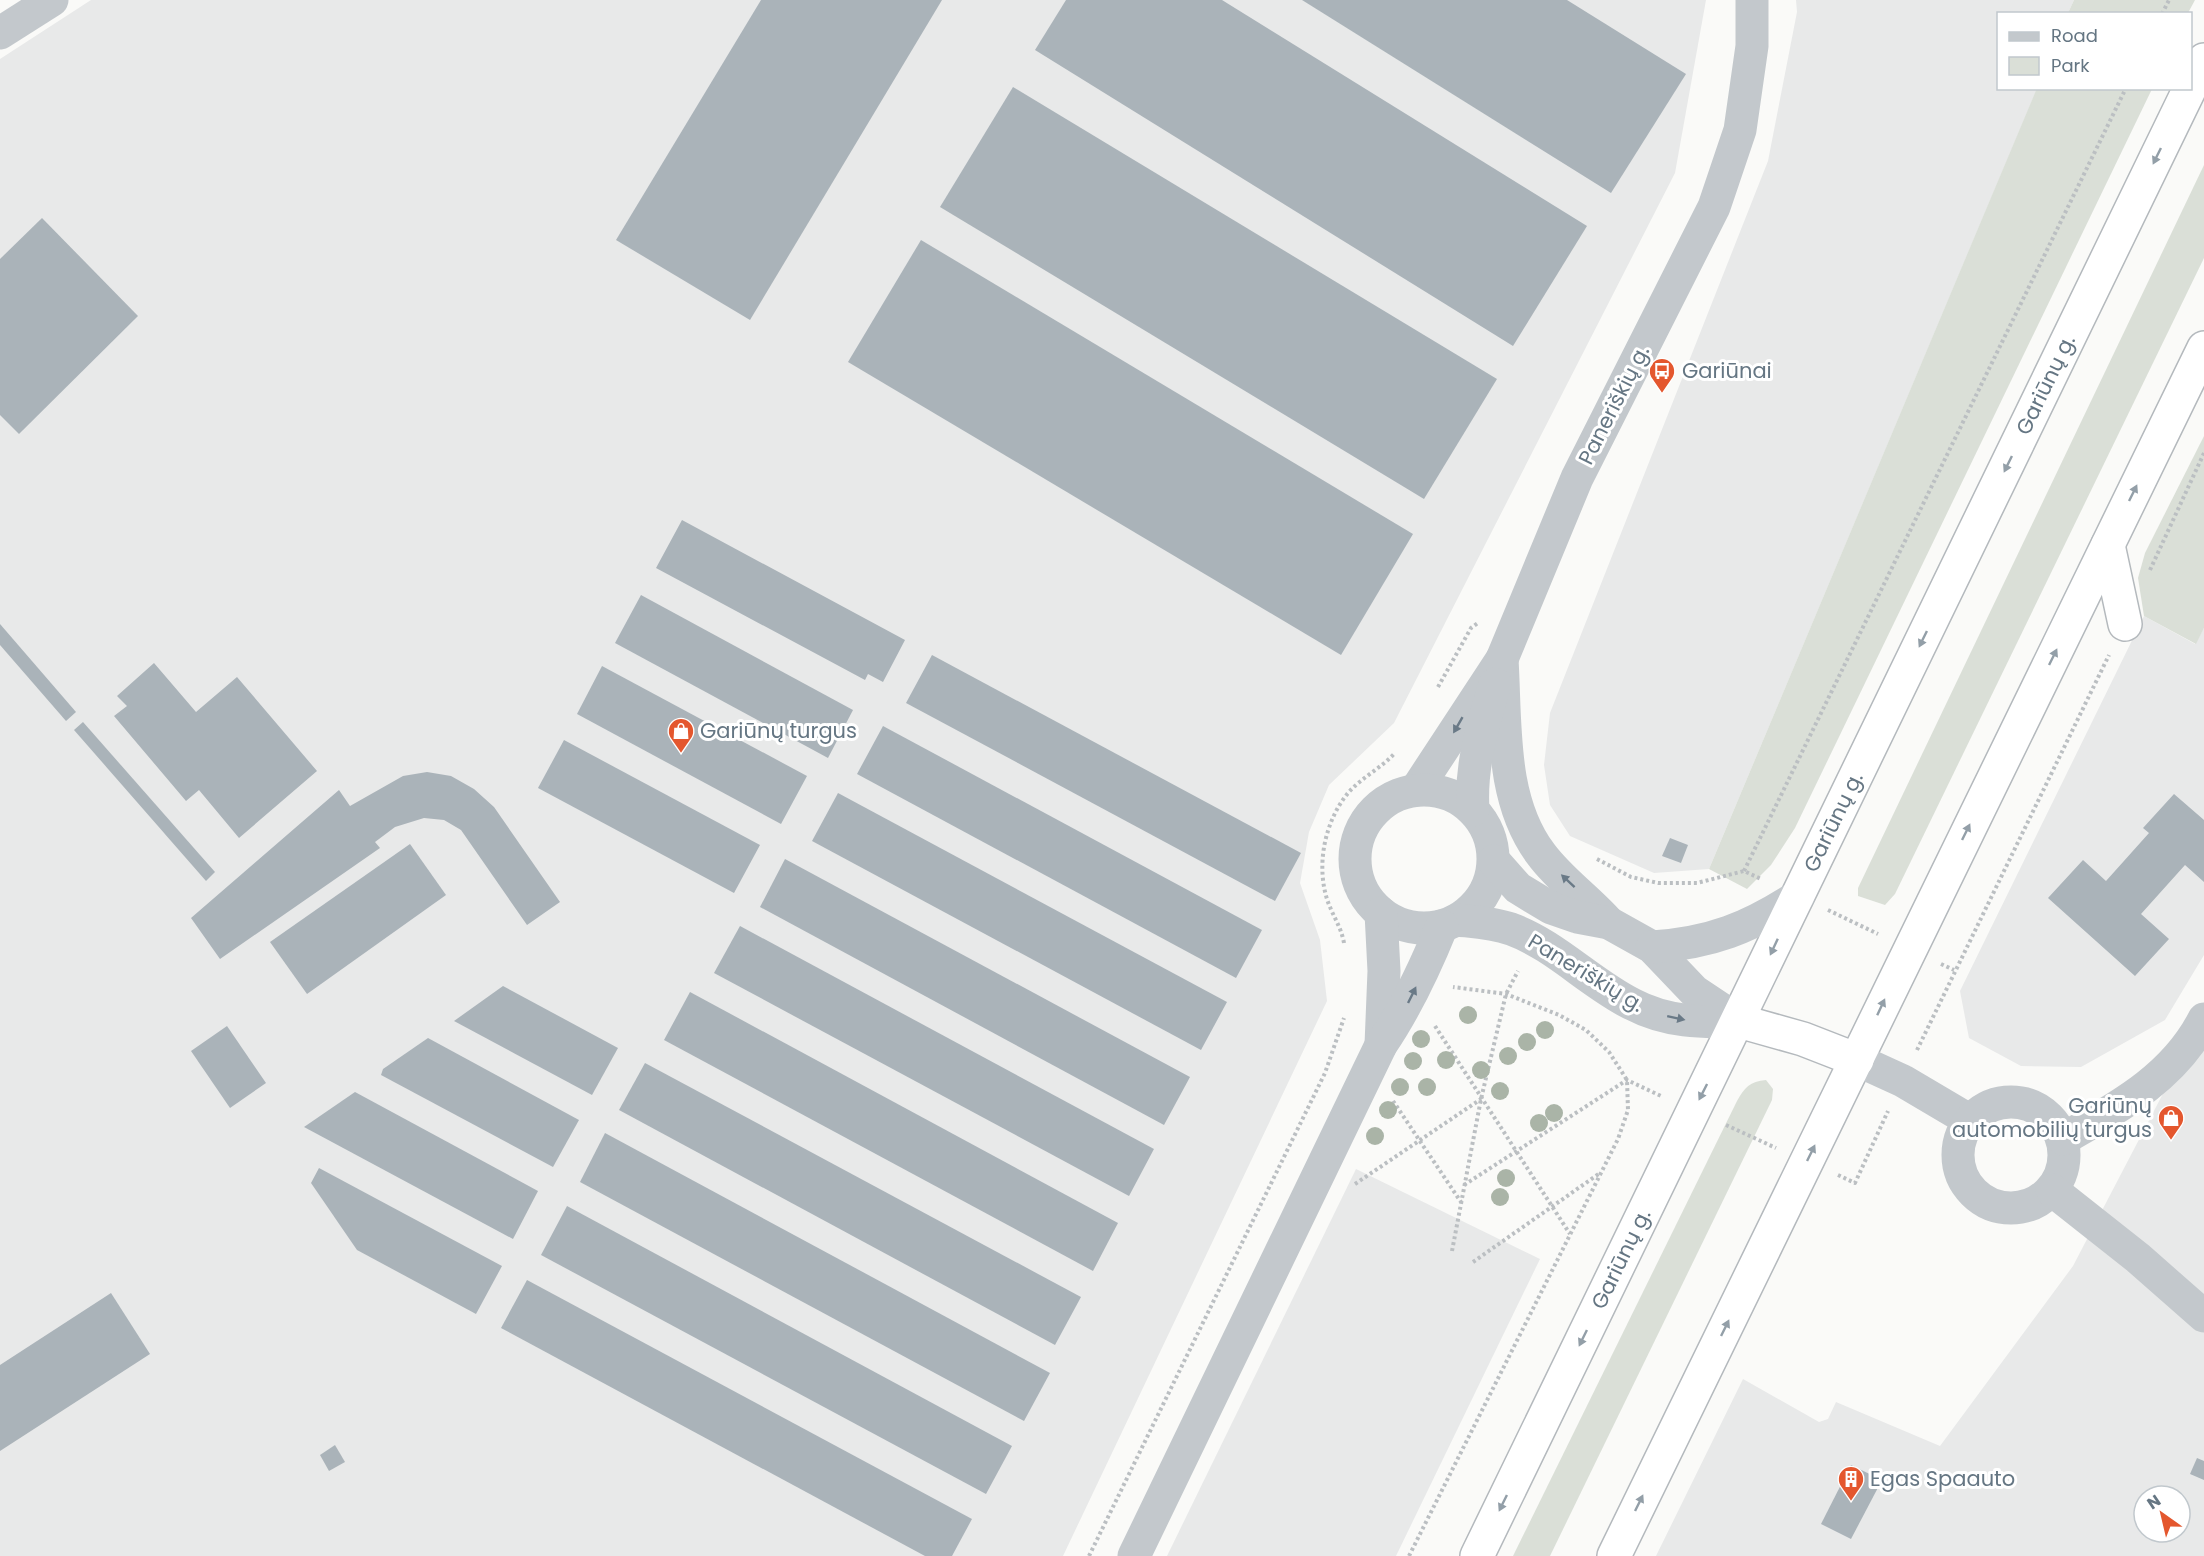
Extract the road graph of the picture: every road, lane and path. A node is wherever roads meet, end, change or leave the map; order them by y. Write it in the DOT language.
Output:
graph roads {
  1 [pos="52,0"];
  2 [pos="1752,0"];
  3 [pos="0,33"];
  4 [pos="2204,60"];
  5 [pos="2192,84"];
  6 [pos="2125,90"];
  7 [pos="2189,90"];
  8 [pos="2204,348"];
  9 [pos="2204,453"];
  10 [pos="2108,546"];
  11 [pos="2148,572"];
  12 [pos="1480,621"];
  13 [pos="2125,624"];
  14 [pos="1502,659"];
  15 [pos="1437,689"];
  16 [pos="1400,748"];
  17 [pos="1416,790"];
  18 [pos="1473,810"];
  19 [pos="1590,856"];
  20 [pos="1494,861"];
  21 [pos="1744,871"];
  22 [pos="1798,896"];
  23 [pos="1382,914"];
  24 [pos="1609,922"];
  25 [pos="1450,923"];
  26 [pos="1652,947"];
  27 [pos="1345,948"];
  28 [pos="1909,948"];
  29 [pos="1347,1007"];
  30 [pos="2204,1019"];
  31 [pos="1739,1021"];
  32 [pos="1433,1023"];
  33 [pos="1376,1057"];
  34 [pos="1857,1060"];
  35 [pos="1627,1080"];
  36 [pos="1481,1099"];
  37 [pos="1694,1111"];
  38 [pos="1969,1120"];
  39 [pos="2063,1139"];
  40 [pos="1420,1140"];
  41 [pos="1517,1153"];
  42 [pos="1807,1161"];
  43 [pos="1601,1173"];
  44 [pos="1855,1183"];
  45 [pos="1464,1185"];
  46 [pos="1346,1190"];
  47 [pos="2052,1190"];
  48 [pos="1461,1202"];
  49 [pos="1551,1205"];
  50 [pos="1570,1234"];
  51 [pos="1452,1251"];
  52 [pos="1473,1262"];
  53 [pos="2204,1316"];
  54 [pos="1089,1556"];
  55 [pos="1134,1556"];
  56 [pos="1409,1556"];
  57 [pos="1477,1556"];
  58 [pos="1614,1556"];
  1 -- 3 [label="street"];
  2 -- 14 [label="street, Paneriškių g."];
  4 -- 5 [label="highway, Gariūnų g."];
  6 -- 21 [label="path"];
  7 -- 22 [label="highway, Gariūnų g., one-way"];
  10 -- 8 [label="highway, one-way"];
  9 -- 11 [label="path"];
  10 -- 13 [label="highway"];
  28 -- 10 [label="highway, one-way"];
  12 -- 15 [label="path"];
  13 -- 28 [label="path"];
  14 -- 17 [label="street, Paneriškių g., one-way"];
  14 -- 18 [label="street"];
  24 -- 14 [label="street, one-way"];
  16 -- 27 [label="path"];
  17 -- 18 [label="street, Paneriškių g."];
  17 -- 23 [label="street, Paneriškių g."];
  18 -- 20 [label="street, Paneriškių g."];
  19 -- 21 [label="path"];
  20 -- 24 [label="street, Paneriškių g."];
  20 -- 25 [label="street, Paneriškių g."];
  21 -- 22 [label="path"];
  22 -- 26 [label="street"];
  22 -- 28 [label="path"];
  22 -- 31 [label="highway, Gariūnų g., one-way"];
  23 -- 25 [label="street, Paneriškių g."];
  23 -- 33 [label="street"];
  24 -- 26 [label="street, Paneriškių g."];
  25 -- 31 [label="street, Paneriškių g., one-way"];
  33 -- 25 [label="street, one-way"];
  26 -- 31 [label="street, Paneriškių g."];
  34 -- 28 [label="highway, one-way"];
  29 -- 54 [label="path"];
  30 -- 39 [label="street"];
  31 -- 34 [label="highway"];
  31 -- 37 [label="highway, Gariūnų g., one-way"];
  32 -- 36 [label="path"];
  33 -- 40 [label="path"];
  33 -- 55 [label="street"];
  34 -- 38 [label="street"];
  42 -- 34 [label="highway, one-way"];
  35 -- 36 [label="path"];
  35 -- 37 [label="path"];
  35 -- 41 [label="path"];
  35 -- 43 [label="path"];
  36 -- 40 [label="path"];
  36 -- 41 [label="path"];
  36 -- 45 [label="path"];
  37 -- 42 [label="path"];
  37 -- 57 [label="highway, Gariūnų g., one-way"];
  38 -- 39 [label="street"];
  38 -- 47 [label="street"];
  39 -- 47 [label="street"];
  40 -- 46 [label="path"];
  40 -- 48 [label="path"];
  41 -- 45 [label="path"];
  41 -- 49 [label="path"];
  42 -- 44 [label="path"];
  58 -- 42 [label="highway, one-way"];
  43 -- 49 [label="path"];
  43 -- 50 [label="path"];
  45 -- 48 [label="path"];
  47 -- 53 [label="street"];
  48 -- 51 [label="path"];
  49 -- 50 [label="path"];
  49 -- 52 [label="path"];
  50 -- 56 [label="path"];
}
